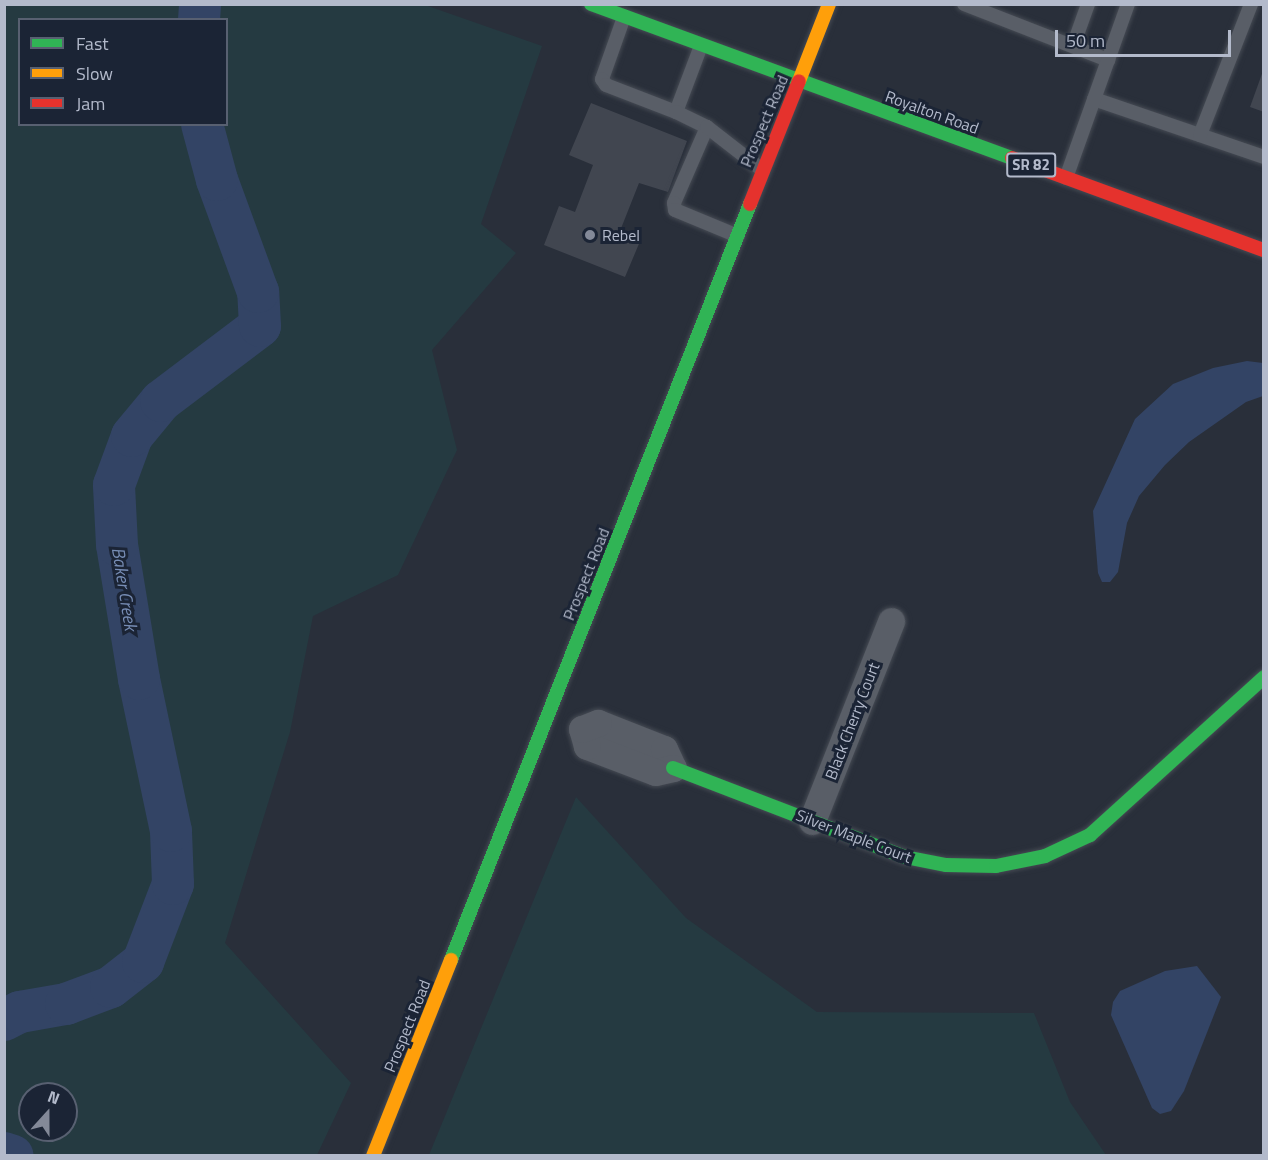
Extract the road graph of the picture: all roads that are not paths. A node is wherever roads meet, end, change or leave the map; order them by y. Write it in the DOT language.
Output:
graph roads {
  1 [pos="591,4"];
  2 [pos="829,4"];
  3 [pos="964,4"];
  4 [pos="1088,4"];
  5 [pos="1128,4"];
  6 [pos="1251,4"];
  7 [pos="624,17"];
  8 [pos="701,45"];
  9 [pos="1073,46"];
  10 [pos="1108,60"];
  11 [pos="799,81"];
  12 [pos="1094,99"];
  13 [pos="676,112"];
  14 [pos="707,127"];
  15 [pos="1200,135"];
  16 [pos="1263,156"];
  17 [pos="761,169"];
  18 [pos="1066,178"];
  19 [pos="738,236"];
  20 [pos="1263,250"];
  21 [pos="891,621"];
  22 [pos="1263,677"];
  23 [pos="547,716"];
  24 [pos="673,768"];
  25 [pos="812,821"];
  26 [pos="373,1155"];
  1 -- 7 [label="street, Royalton Road / SR 82"];
  2 -- 11 [label="street, Prospect Road"];
  3 -- 9 [label="lane"];
  4 -- 9 [label="lane"];
  5 -- 10 [label="lane"];
  6 -- 15 [label="lane"];
  7 -- 8 [label="street, Royalton Road / SR 82"];
  7 -- 13 [label="lane"];
  8 -- 11 [label="street, Royalton Road / SR 82"];
  8 -- 13 [label="lane"];
  9 -- 10 [label="lane"];
  10 -- 12 [label="lane"];
  11 -- 17 [label="street, Prospect Road"];
  11 -- 18 [label="street, Royalton Road / SR 82"];
  12 -- 15 [label="lane"];
  12 -- 18 [label="lane"];
  13 -- 14 [label="lane"];
  14 -- 17 [label="lane"];
  14 -- 19 [label="lane"];
  15 -- 16 [label="lane"];
  17 -- 19 [label="street, Prospect Road"];
  18 -- 20 [label="street, Royalton Road / SR 82"];
  19 -- 23 [label="street, Prospect Road"];
  21 -- 25 [label="street, Black Cherry Court"];
  22 -- 25 [label="street, Silver Maple Court"];
  23 -- 24 [label="street, Silver Maple Court"];
  23 -- 26 [label="street, Prospect Road"];
  24 -- 25 [label="street, Silver Maple Court"];
}
